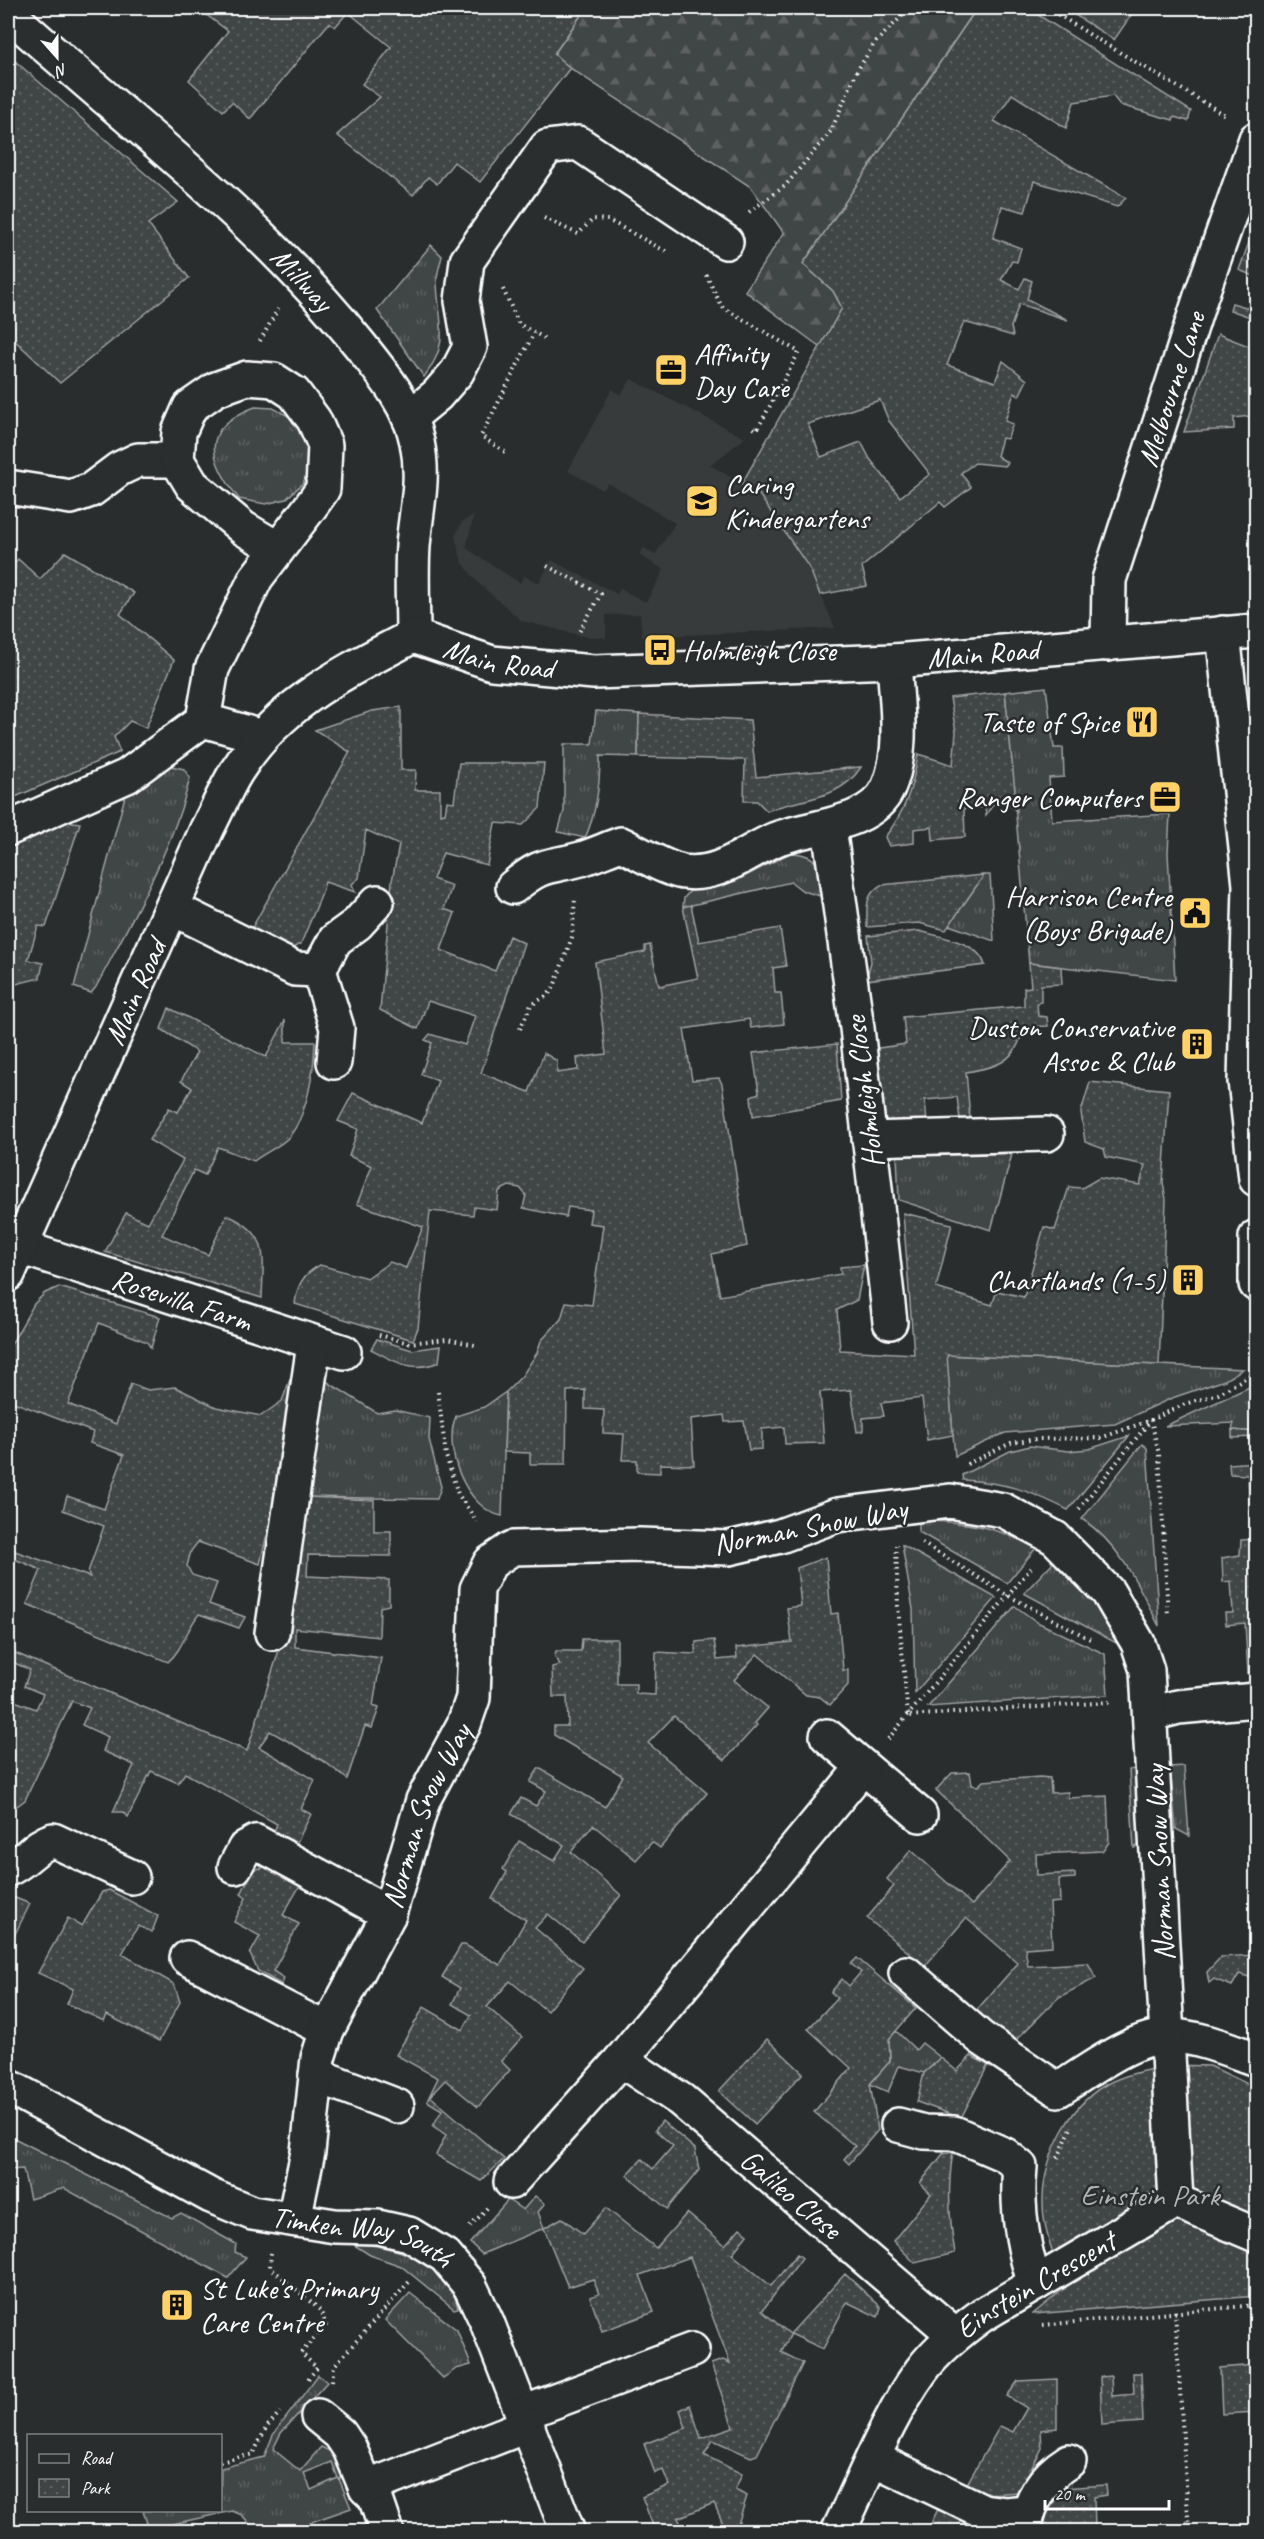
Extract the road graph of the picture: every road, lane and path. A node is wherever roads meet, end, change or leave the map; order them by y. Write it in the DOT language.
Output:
graph roads {
  1 [pos="910,8"];
  2 [pos="1048,8"];
  3 [pos="8,13"];
  4 [pos="1229,117"];
  5 [pos="1257,139"];
  6 [pos="537,214"];
  7 [pos="719,237"];
  8 [pos="480,244"];
  9 [pos="675,256"];
  10 [pos="704,272"];
  11 [pos="284,301"];
  12 [pos="534,333"];
  13 [pos="544,338"];
  14 [pos="247,378"];
  15 [pos="409,418"];
  16 [pos="752,427"];
  17 [pos="505,452"];
  18 [pos="177,460"];
  19 [pos="8,487"];
  20 [pos="278,549"];
  21 [pos="548,566"];
  22 [pos="1257,631"];
  23 [pos="1223,633"];
  24 [pos="577,635"];
  25 [pos="412,636"];
  26 [pos="1108,644"];
  27 [pos="894,661"];
  28 [pos="202,720"];
  29 [pos="262,737"];
  30 [pos="829,826"];
  31 [pos="8,829"];
  32 [pos="579,859"];
  33 [pos="513,887"];
  34 [pos="378,902"];
  35 [pos="172,908"];
  36 [pos="319,970"];
  37 [pos="520,1029"];
  38 [pos="334,1062"];
  39 [pos="1047,1134"];
  40 [pos="869,1138"];
  41 [pos="1257,1179"];
  42 [pos="14,1260"];
  43 [pos="890,1322"];
  44 [pos="475,1345"];
  45 [pos="329,1348"];
  46 [pos="438,1392"];
  47 [pos="962,1466"];
  48 [pos="477,1522"];
  49 [pos="895,1538"];
  50 [pos="915,1539"];
  51 [pos="1169,1622"];
  52 [pos="272,1633"];
  53 [pos="1091,1640"];
  54 [pos="1257,1700"];
  55 [pos="1114,1702"];
  56 [pos="1151,1714"];
  57 [pos="827,1736"];
  58 [pos="863,1767"];
  59 [pos="920,1815"];
  60 [pos="235,1867"];
  61 [pos="8,1869"];
  62 [pos="132,1877"];
  63 [pos="389,1914"];
  64 [pos="188,1958"];
  65 [pos="906,1973"];
  66 [pos="327,2030"];
  67 [pos="1169,2036"];
  68 [pos="1257,2059"];
  69 [pos="621,2060"];
  70 [pos="316,2075"];
  71 [pos="8,2086"];
  72 [pos="397,2106"];
  73 [pos="1075,2121"];
  74 [pos="898,2125"];
  75 [pos="1055,2166"];
  76 [pos="511,2182"];
  77 [pos="1176,2201"];
  78 [pos="294,2219"];
  79 [pos="1257,2235"];
  80 [pos="271,2247"];
  81 [pos="409,2282"];
  82 [pos="1035,2284"];
  83 [pos="1257,2305"];
  84 [pos="1175,2312"];
  85 [pos="1037,2326"];
  86 [pos="955,2335"];
  87 [pos="692,2350"];
  88 [pos="303,2385"];
  89 [pos="281,2411"];
  90 [pos="318,2416"];
  91 [pos="525,2419"];
  92 [pos="874,2459"];
  93 [pos="1069,2461"];
  94 [pos="222,2462"];
  95 [pos="366,2488"];
  96 [pos="1026,2522"];
  97 [pos="387,2532"];
  98 [pos="568,2532"];
  99 [pos="838,2532"];
  100 [pos="1189,2532"];
  1 -- 7 [label="path"];
  2 -- 4 [label="path"];
  3 -- 15 [label="street, Millway"];
  5 -- 26 [label="street, Melbourne Lane"];
  6 -- 9 [label="path"];
  7 -- 8 [label="street"];
  8 -- 12 [label="path"];
  8 -- 15 [label="street"];
  10 -- 16 [label="path"];
  11 -- 14 [label="path"];
  12 -- 13 [label="path"];
  12 -- 17 [label="path"];
  14 -- 18 [label="street"];
  14 -- 20 [label="street"];
  15 -- 25 [label="street, Millway"];
  18 -- 19 [label="street"];
  18 -- 20 [label="street"];
  20 -- 28 [label="street"];
  21 -- 24 [label="path"];
  22 -- 23 [label="street, Main Road"];
  23 -- 26 [label="street, Main Road"];
  23 -- 41 [label="street"];
  25 -- 27 [label="street, Main Road"];
  25 -- 29 [label="street, Main Road"];
  26 -- 27 [label="street, Main Road"];
  27 -- 30 [label="street"];
  28 -- 29 [label="street"];
  28 -- 31 [label="street"];
  29 -- 35 [label="street, Main Road"];
  30 -- 32 [label="street"];
  30 -- 40 [label="street, Holmleigh Close"];
  32 -- 33 [label="street"];
  32 -- 37 [label="path"];
  34 -- 36 [label="street"];
  35 -- 36 [label="street"];
  35 -- 42 [label="street, Main Road"];
  36 -- 38 [label="street"];
  39 -- 40 [label="street"];
  40 -- 43 [label="street, Holmleigh Close"];
  42 -- 45 [label="street, Rosevilla Farm"];
  44 -- 45 [label="path"];
  45 -- 52 [label="street"];
  46 -- 48 [label="path"];
  47 -- 51 [label="path"];
  49 -- 55 [label="path"];
  50 -- 53 [label="path"];
  54 -- 56 [label="street"];
  56 -- 63 [label="street, Norman Snow Way"];
  56 -- 67 [label="street, Norman Snow Way"];
  57 -- 58 [label="street"];
  58 -- 59 [label="street"];
  58 -- 69 [label="street"];
  60 -- 63 [label="street"];
  61 -- 62 [label="street"];
  63 -- 66 [label="street, Norman Snow Way"];
  64 -- 66 [label="street"];
  65 -- 67 [label="street"];
  66 -- 70 [label="street, Norman Snow Way"];
  67 -- 68 [label="street"];
  67 -- 77 [label="street, Norman Snow Way"];
  69 -- 76 [label="street"];
  69 -- 86 [label="street, Galileo Close"];
  70 -- 72 [label="street"];
  70 -- 78 [label="street, Norman Snow Way"];
  71 -- 78 [label="street, Timken Way South"];
  73 -- 75 [label="path"];
  74 -- 82 [label="street"];
  77 -- 79 [label="street"];
  77 -- 82 [label="street, Einstein Crescent"];
  78 -- 91 [label="street, Timken Way South"];
  80 -- 88 [label="path"];
  81 -- 90 [label="path"];
  82 -- 86 [label="street, Einstein Crescent"];
  83 -- 84 [label="path"];
  84 -- 85 [label="path"];
  84 -- 100 [label="path"];
  86 -- 92 [label="street, Einstein Crescent"];
  87 -- 91 [label="street"];
  89 -- 94 [label="path"];
  90 -- 95 [label="street"];
  91 -- 95 [label="street"];
  91 -- 98 [label="street, Timken Way South"];
  92 -- 96 [label="street"];
  92 -- 99 [label="street, Einstein Crescent"];
  93 -- 96 [label="street"];
  95 -- 97 [label="street"];
}
